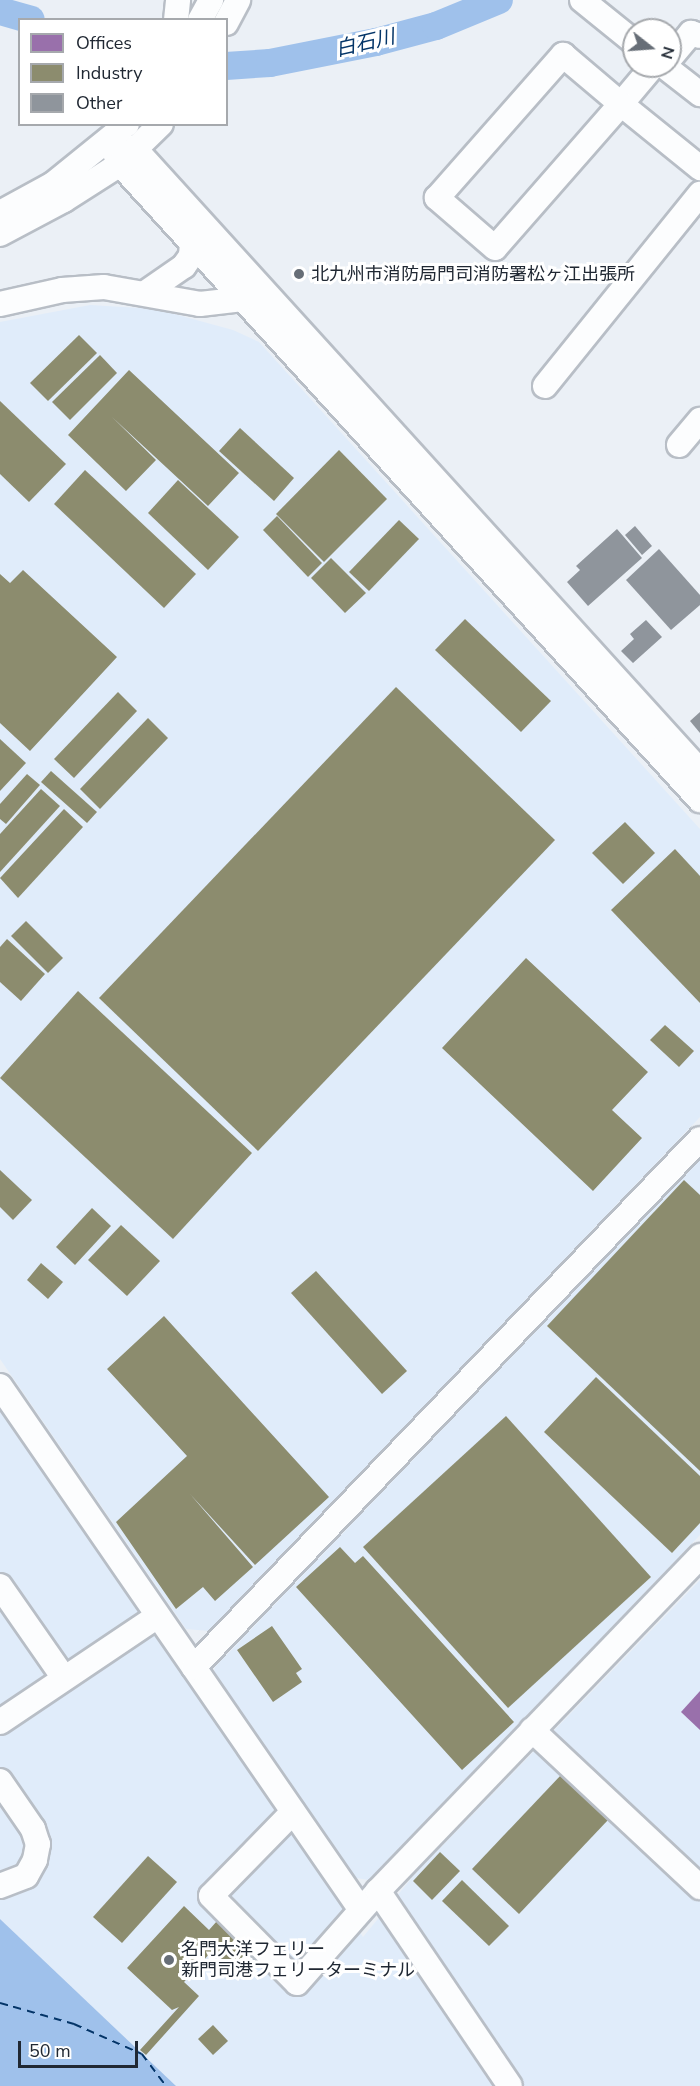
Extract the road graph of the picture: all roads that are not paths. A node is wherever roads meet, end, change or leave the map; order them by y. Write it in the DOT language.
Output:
graph roads {
  1 [pos="178,0"];
  2 [pos="211,0"];
  3 [pos="238,0"];
  4 [pos="582,0"];
  5 [pos="176,18"];
  6 [pos="201,18"];
  7 [pos="228,19"];
  8 [pos="622,32"];
  9 [pos="700,36"];
  10 [pos="682,44"];
  11 [pos="643,78"];
  12 [pos="679,78"];
  13 [pos="700,94"];
  14 [pos="621,104"];
  15 [pos="125,126"];
  16 [pos="159,126"];
  17 [pos="110,142"];
  18 [pos="128,157"];
  19 [pos="700,168"];
  20 [pos="700,194"];
  21 [pos="0,213"];
  22 [pos="0,234"];
  23 [pos="192,243"];
  24 [pos="251,292"];
  25 [pos="145,293"];
  26 [pos="0,304"];
  27 [pos="545,386"];
  28 [pos="700,420"];
  29 [pos="679,445"];
  30 [pos="700,771"];
  31 [pos="700,800"];
  32 [pos="700,1140"];
  33 [pos="0,1386"];
  34 [pos="700,1556"];
  35 [pos="0,1586"];
  36 [pos="156,1617"];
  37 [pos="194,1667"];
  38 [pos="64,1677"];
  39 [pos="0,1722"];
  40 [pos="532,1730"];
  41 [pos="0,1781"];
  42 [pos="293,1812"];
  43 [pos="0,1886"];
  44 [pos="700,1887"];
  45 [pos="378,1891"];
  46 [pos="361,1910"];
  47 [pos="510,2086"];
  1 -- 5 [label="street"];
  2 -- 6 [label="street"];
  3 -- 7 [label="street"];
  4 -- 8 [label="street"];
  9 -- 10 [label="street"];
  11 -- 14 [label="street"];
  12 -- 13 [label="street"];
  14 -- 14 [label="street"];
  14 -- 19 [label="street"];
  15 -- 17 [label="street"];
  16 -- 18 [label="street"];
  17 -- 18 [label="street"];
  17 -- 21 [label="street"];
  18 -- 22 [label="street"];
  18 -- 23 [label="street"];
  18 -- 24 [label="street"];
  20 -- 27 [label="street"];
  23 -- 24 [label="street"];
  23 -- 25 [label="street"];
  24 -- 25 [label="street"];
  24 -- 30 [label="street"];
  24 -- 31 [label="street"];
  25 -- 26 [label="street"];
  28 -- 29 [label="street"];
  32 -- 37 [label="street"];
  33 -- 36 [label="street"];
  34 -- 40 [label="street"];
  35 -- 38 [label="street"];
  36 -- 37 [label="street"];
  36 -- 38 [label="street"];
  37 -- 42 [label="street"];
  38 -- 39 [label="street"];
  40 -- 44 [label="street"];
  40 -- 45 [label="street"];
  41 -- 43 [label="street"];
  42 -- 46 [label="street"];
  42 -- 46 [label="street"];
  45 -- 46 [label="street"];
  45 -- 47 [label="street"];
}
